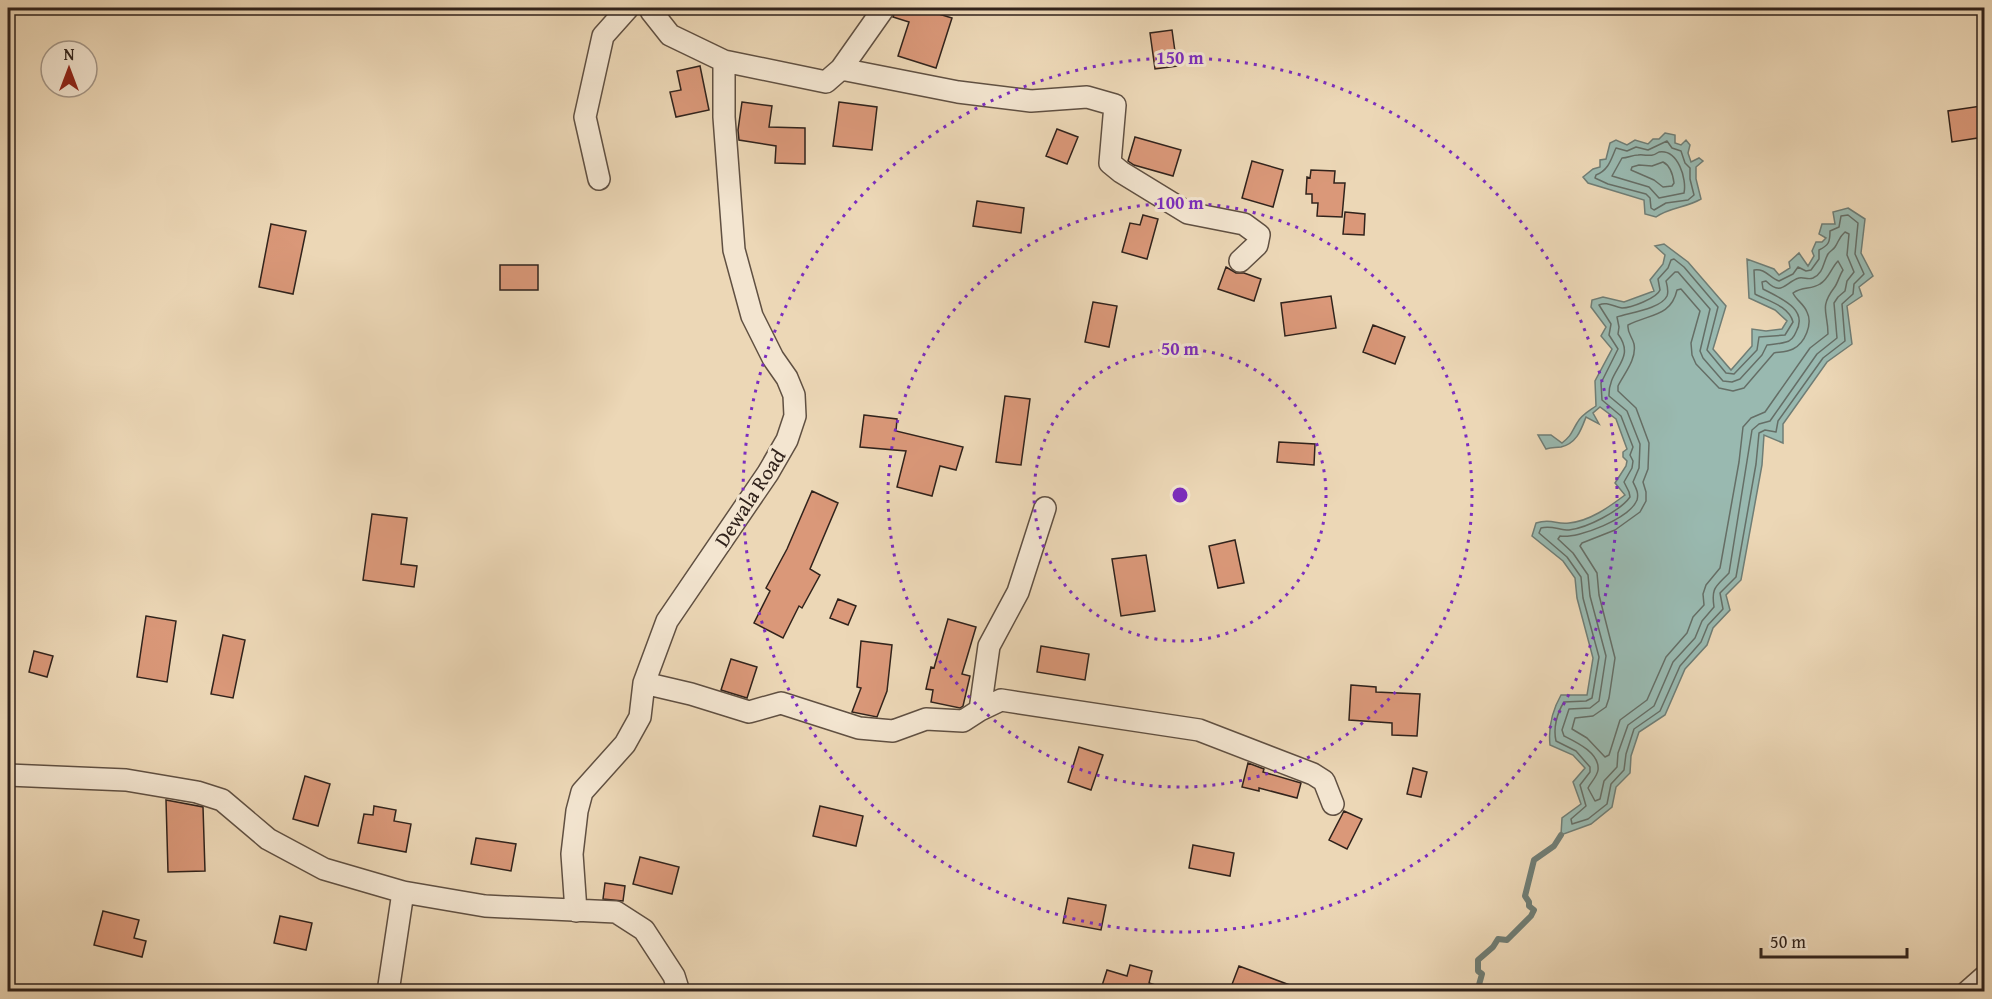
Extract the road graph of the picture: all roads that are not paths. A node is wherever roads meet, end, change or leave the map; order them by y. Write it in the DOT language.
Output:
graph roads {
  1 [pos="628,8"];
  2 [pos="651,8"];
  3 [pos="884,8"];
  4 [pos="724,60"];
  5 [pos="841,69"];
  6 [pos="600,179"];
  7 [pos="1240,261"];
  8 [pos="1045,508"];
  9 [pos="644,683"];
  10 [pos="980,710"];
  11 [pos="8,775"];
  12 [pos="1333,804"];
  13 [pos="403,892"];
  14 [pos="576,911"];
  15 [pos="1984,977"];
  16 [pos="388,992"];
  17 [pos="679,992"];
  18 [pos="1967,992"];
  1 -- 6 [label="street"];
  2 -- 4 [label="street"];
  3 -- 5 [label="street"];
  4 -- 5 [label="street"];
  4 -- 9 [label="street, Dewala Road"];
  5 -- 7 [label="street"];
  8 -- 10 [label="street"];
  9 -- 10 [label="street"];
  9 -- 14 [label="street, Dewala Road"];
  10 -- 12 [label="street"];
  11 -- 13 [label="street"];
  13 -- 14 [label="street"];
  13 -- 16 [label="street"];
  14 -- 17 [label="street"];
  15 -- 18 [label="street"];
}
